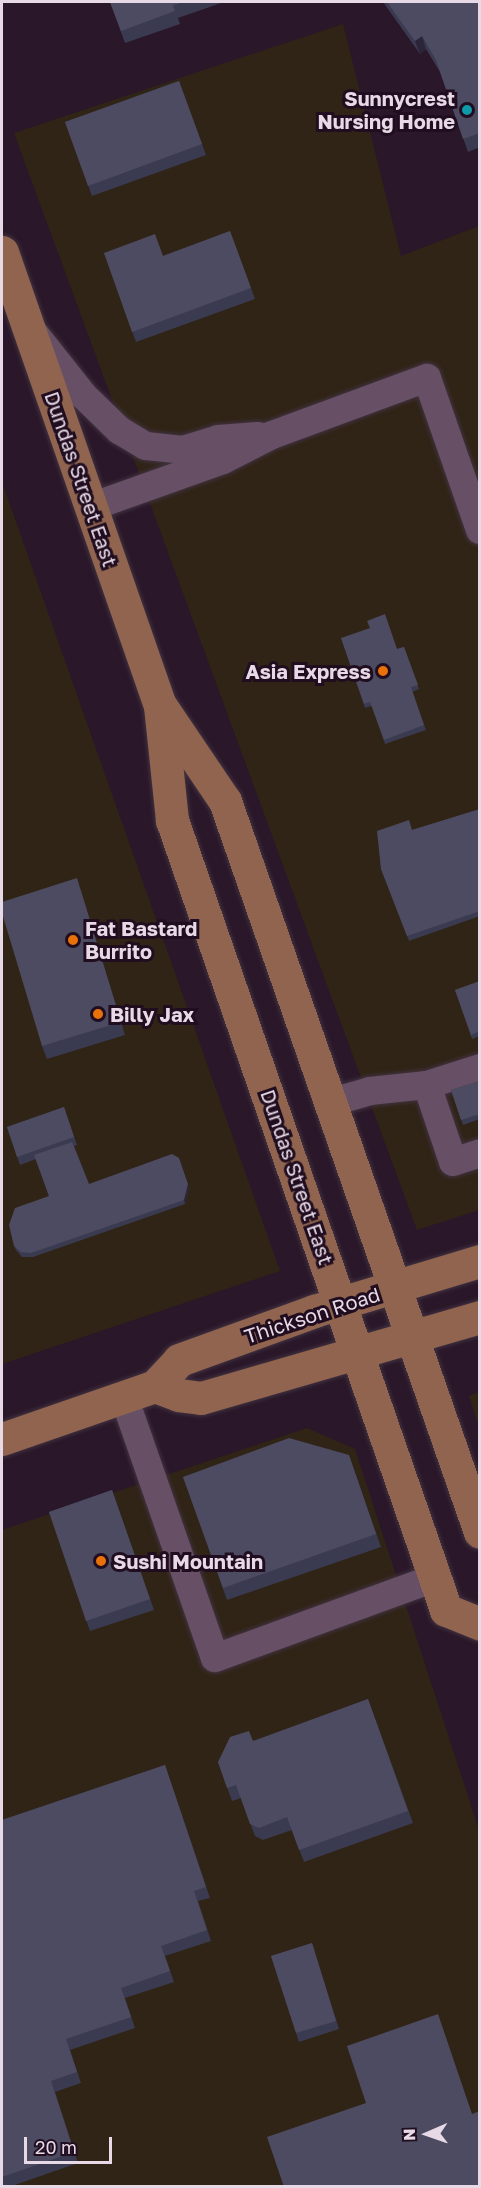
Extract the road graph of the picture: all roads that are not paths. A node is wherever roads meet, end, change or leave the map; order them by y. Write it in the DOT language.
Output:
graph roads {
  1 [pos="2,252"];
  2 [pos="27,324"];
  3 [pos="272,435"];
  4 [pos="91,507"];
  5 [pos="480,530"];
  6 [pos="160,706"];
  7 [pos="477,1075"];
  8 [pos="427,1085"];
  9 [pos="332,1102"];
  10 [pos="480,1153"];
  11 [pos="480,1261"];
  12 [pos="395,1288"];
  13 [pos="342,1303"];
  14 [pos="480,1317"];
  15 [pos="411,1337"];
  16 [pos="359,1352"];
  17 [pos="155,1386"];
  18 [pos="124,1397"];
  19 [pos="2,1439"];
  20 [pos="480,1532"];
  21 [pos="435,1578"];
  22 [pos="480,1624"];
  1 -- 2 [label="main road, Dundas Street East"];
  2 -- 3 [label="lane"];
  2 -- 4 [label="main road, Dundas Street East"];
  3 -- 4 [label="lane"];
  3 -- 5 [label="lane"];
  4 -- 6 [label="main road, Dundas Street East"];
  6 -- 9 [label="main road, Dundas Street East"];
  6 -- 13 [label="main road, Dundas Street East"];
  7 -- 8 [label="lane"];
  8 -- 9 [label="lane"];
  8 -- 10 [label="lane"];
  9 -- 12 [label="main road, Dundas Street East"];
  11 -- 12 [label="main road, Thickson Road"];
  12 -- 13 [label="main road, Thickson Road"];
  12 -- 15 [label="main road, Dundas Street East"];
  13 -- 16 [label="main road, Dundas Street East"];
  13 -- 17 [label="main road, Thickson Road"];
  14 -- 15 [label="main road"];
  15 -- 16 [label="main road"];
  15 -- 20 [label="main road, Dundas Street East"];
  16 -- 17 [label="main road"];
  16 -- 21 [label="main road, Dundas Street East"];
  17 -- 18 [label="main road, Thickson Road"];
  18 -- 19 [label="main road, Thickson Road"];
  18 -- 21 [label="lane"];
  21 -- 22 [label="main road, Dundas Street East"];
}
